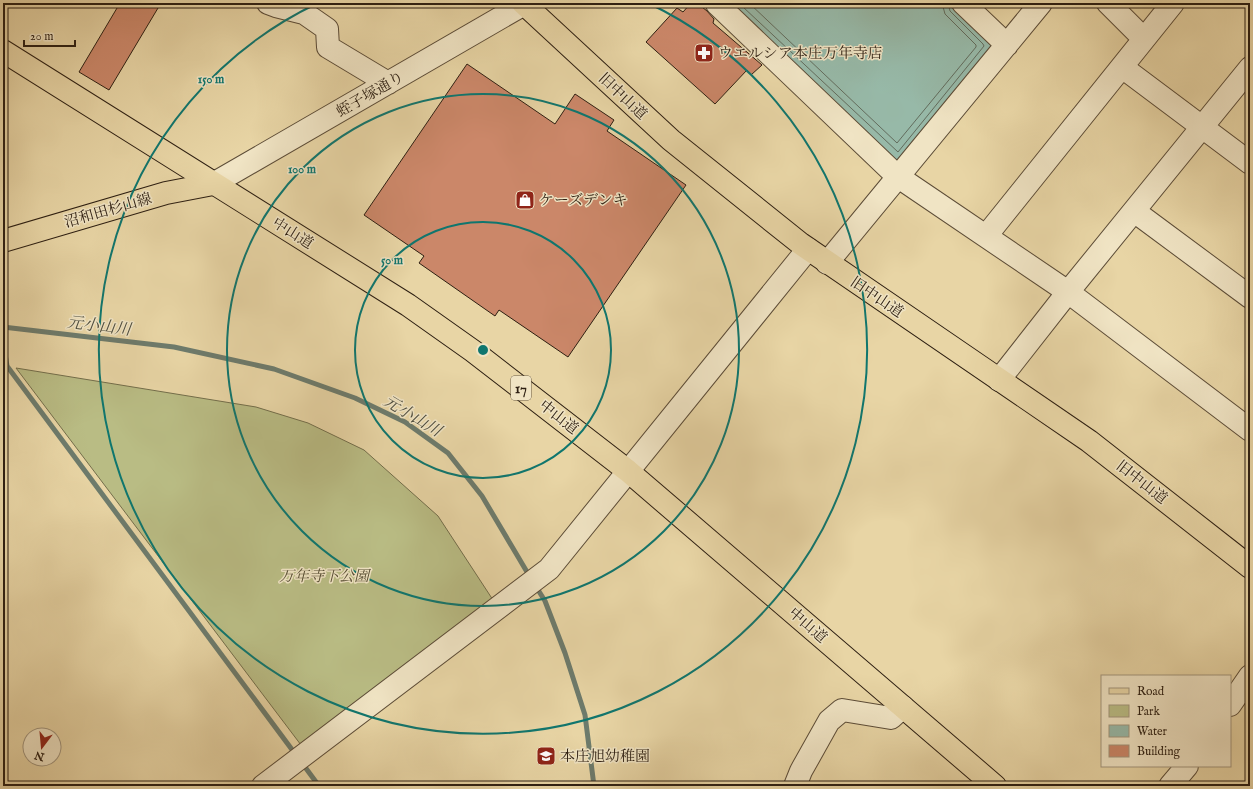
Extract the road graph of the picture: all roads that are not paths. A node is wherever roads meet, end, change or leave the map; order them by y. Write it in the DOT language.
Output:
graph roads {
  1 [pos="268,3"];
  2 [pos="524,3"];
  3 [pos="718,3"];
  4 [pos="963,3"];
  5 [pos="1041,3"];
  6 [pos="1108,3"];
  7 [pos="1173,3"];
  8 [pos="1144,39"];
  9 [pos="1007,45"];
  10 [pos="3,51"];
  11 [pos="1122,67"];
  12 [pos="1250,68"];
  13 [pos="388,83"];
  14 [pos="1202,128"];
  15 [pos="1250,163"];
  16 [pos="897,176"];
  17 [pos="213,184"];
  18 [pos="1134,211"];
  19 [pos="986,236"];
  20 [pos="3,240"];
  21 [pos="808,249"];
  22 [pos="827,263"];
  23 [pos="1068,292"];
  24 [pos="1250,297"];
  25 [pos="999,380"];
  26 [pos="1250,430"];
  27 [pos="628,471"];
  28 [pos="1250,567"];
  29 [pos="1250,676"];
  30 [pos="1231,704"];
  31 [pos="903,707"];
  32 [pos="1185,767"];
  33 [pos="263,786"];
  34 [pos="795,786"];
  35 [pos="995,786"];
  36 [pos="1170,786"];
  1 -- 13 [label="street"];
  2 -- 13 [label="street, 蛭子塚通り"];
  2 -- 21 [label="main road, 旧中山道"];
  3 -- 16 [label="street"];
  4 -- 9 [label="street"];
  5 -- 9 [label="street"];
  6 -- 8 [label="street"];
  7 -- 8 [label="street"];
  8 -- 11 [label="street"];
  9 -- 16 [label="street"];
  10 -- 17 [label="main road, 中山道 / 17"];
  11 -- 14 [label="street"];
  11 -- 19 [label="street"];
  12 -- 14 [label="street"];
  13 -- 17 [label="street, 蛭子塚通り"];
  14 -- 15 [label="street"];
  14 -- 18 [label="street"];
  16 -- 19 [label="street"];
  16 -- 22 [label="street"];
  17 -- 20 [label="main road, 沼和田杉山線"];
  17 -- 27 [label="main road, 中山道 / 17"];
  18 -- 23 [label="street"];
  18 -- 24 [label="street"];
  19 -- 23 [label="street"];
  21 -- 22 [label="main road, 旧中山道"];
  21 -- 27 [label="street"];
  22 -- 25 [label="main road, 旧中山道"];
  23 -- 25 [label="street"];
  23 -- 26 [label="street"];
  25 -- 28 [label="main road, 旧中山道"];
  27 -- 31 [label="main road, 中山道 / 17"];
  27 -- 33 [label="street"];
  29 -- 30 [label="street"];
  31 -- 34 [label="street"];
  31 -- 35 [label="main road, 中山道 / 17"];
  32 -- 36 [label="street"];
}
